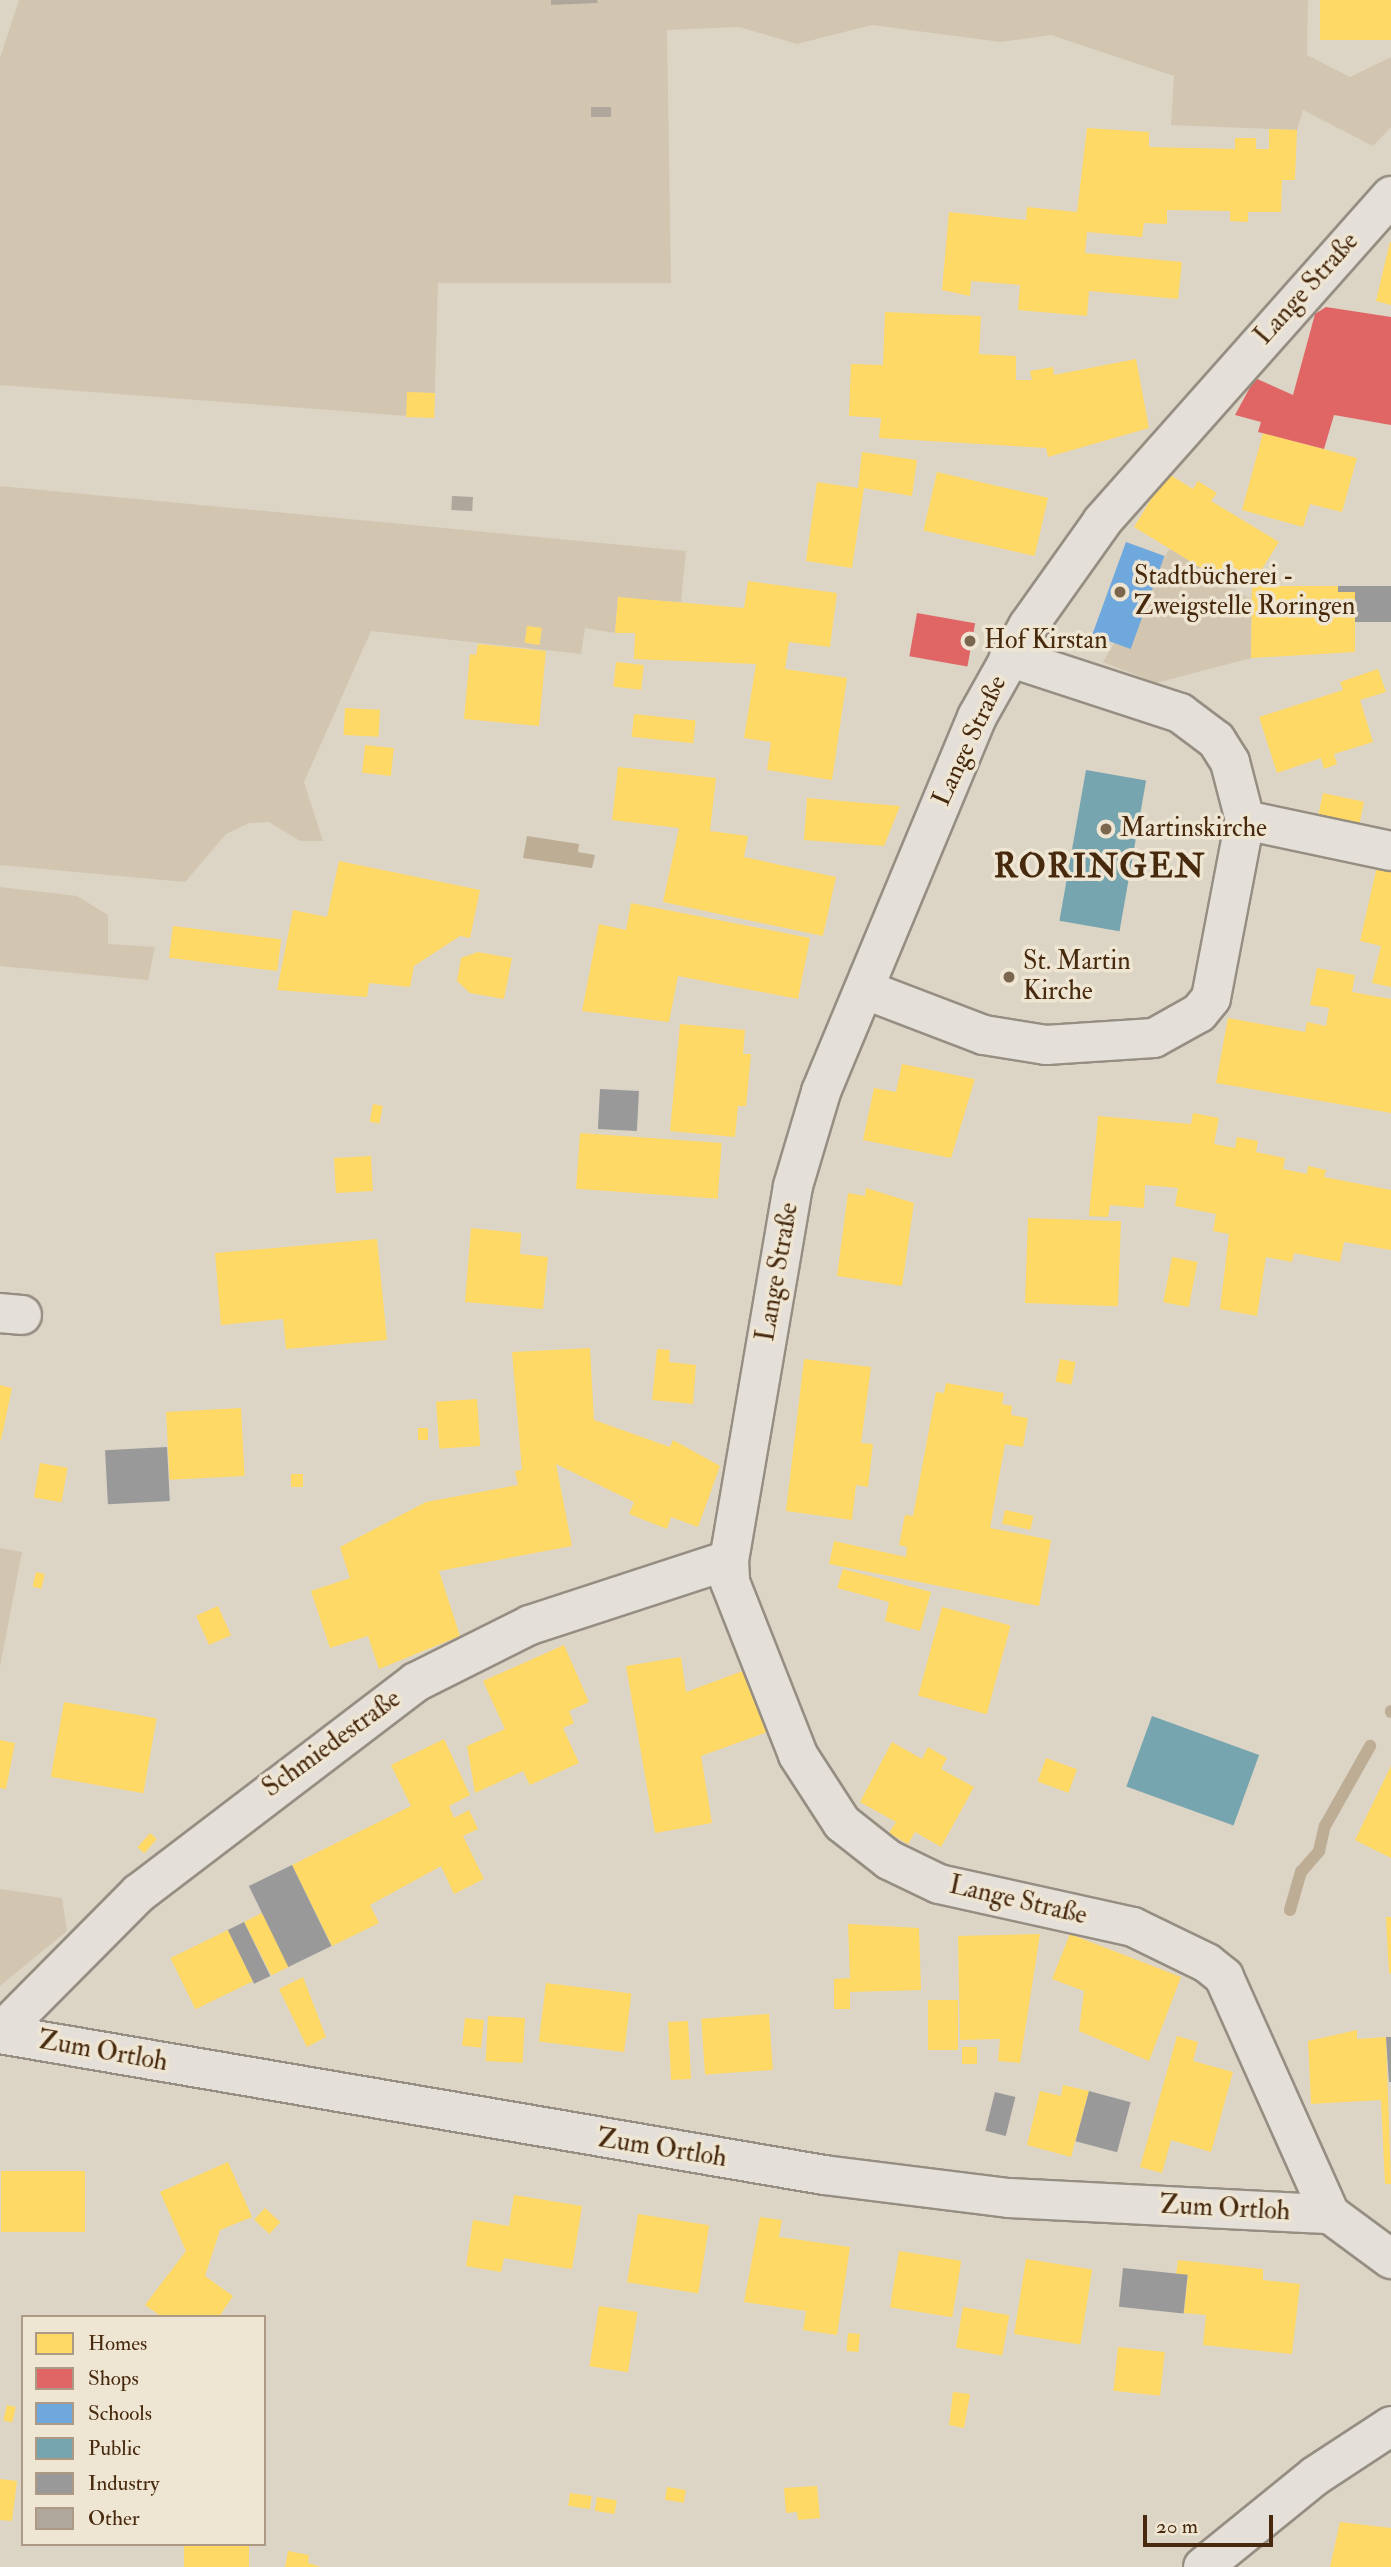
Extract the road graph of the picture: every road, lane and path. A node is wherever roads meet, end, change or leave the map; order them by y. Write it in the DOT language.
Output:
graph roads {
  1 [pos="1391,196"];
  2 [pos="1009,657"];
  3 [pos="1245,820"];
  4 [pos="1391,851"];
  5 [pos="866,990"];
  6 [pos="729,1560"];
  7 [pos="0,2034"];
  8 [pos="1330,2214"];
  9 [pos="1391,2259"];
  10 [pos="1391,2426"];
  11 [pos="1203,2567"];
  1 -- 2 [label="street, Lange Straße"];
  2 -- 3 [label="street"];
  2 -- 5 [label="street, Lange Straße"];
  3 -- 4 [label="street"];
  3 -- 5 [label="street"];
  5 -- 6 [label="street, Lange Straße"];
  6 -- 7 [label="street, Schmiedestraße"];
  6 -- 8 [label="street, Lange Straße"];
  7 -- 8 [label="street, Zum Ortloh"];
  8 -- 9 [label="street"];
  10 -- 11 [label="street"];
}
